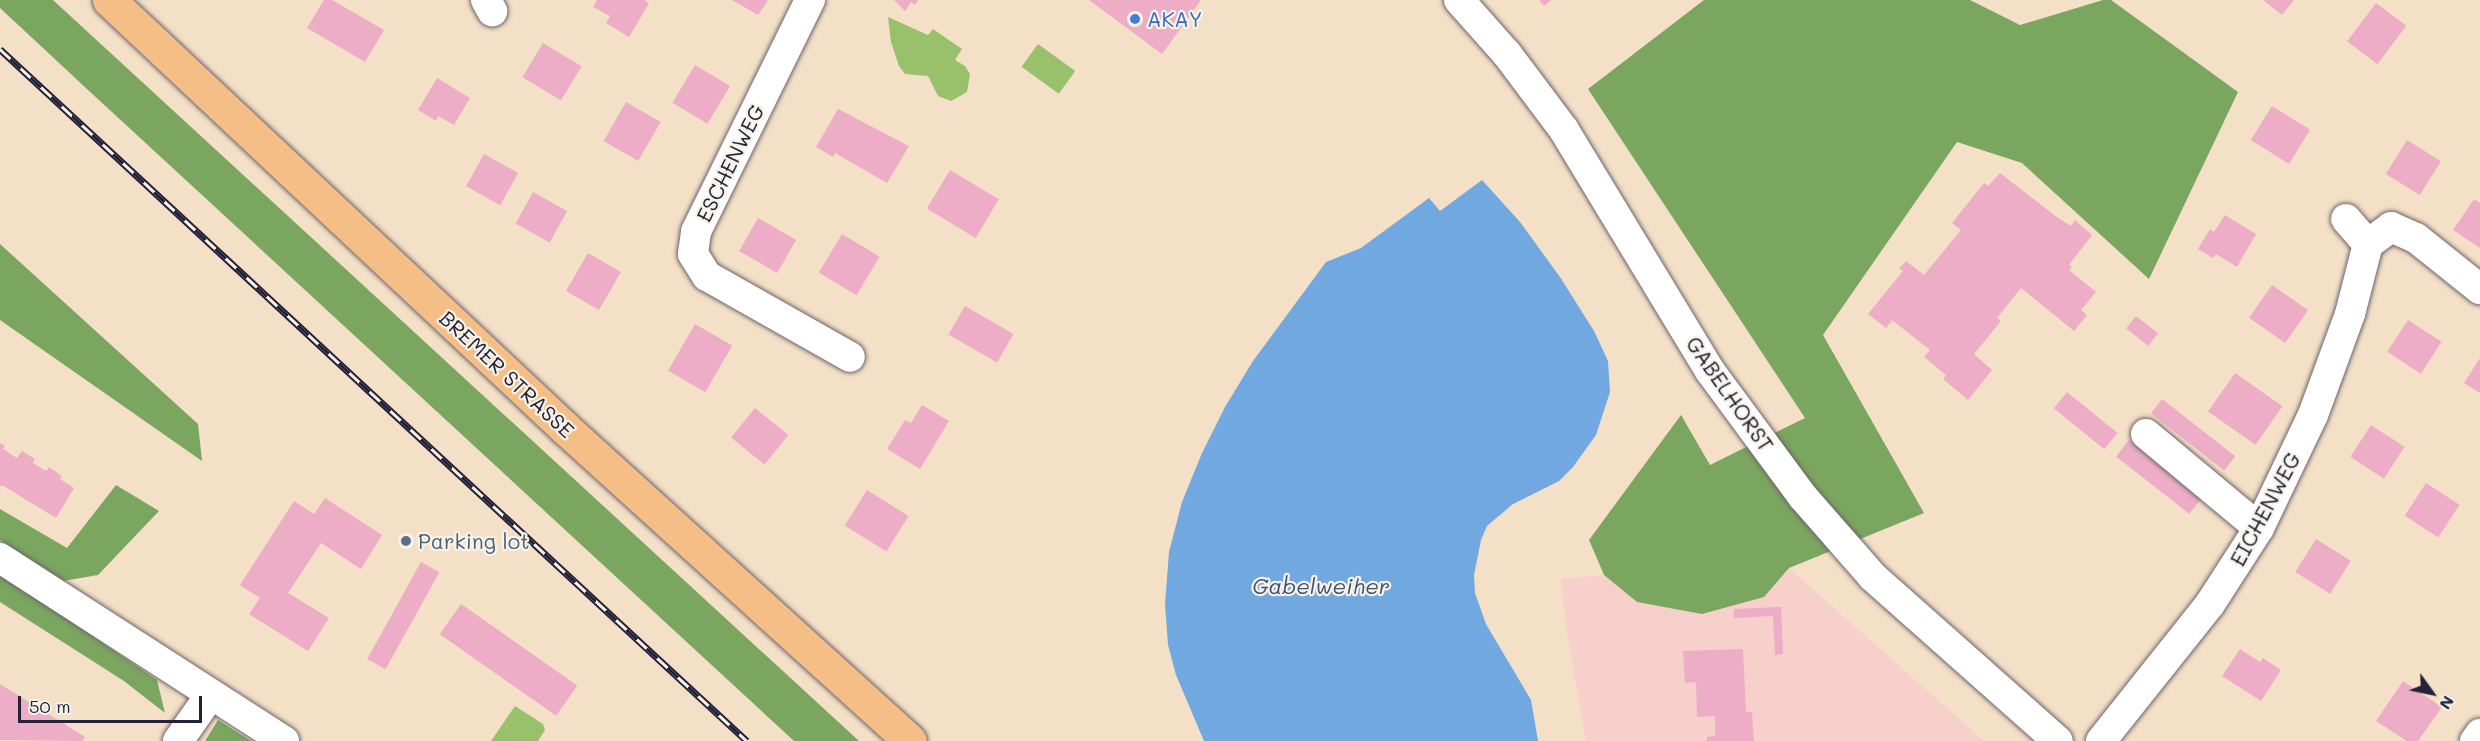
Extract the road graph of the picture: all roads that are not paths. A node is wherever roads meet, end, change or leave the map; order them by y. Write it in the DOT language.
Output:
graph roads {
  1 [pos="109,0"];
  2 [pos="810,0"];
  3 [pos="1459,0"];
  4 [pos="2346,219"];
  5 [pos="2368,244"];
  6 [pos="2480,290"];
  7 [pos="850,357"];
  8 [pos="2146,434"];
  9 [pos="2259,528"];
  10 [pos="0,558"];
  11 [pos="211,694"];
  12 [pos="2480,734"];
  13 [pos="178,741"];
  14 [pos="284,741"];
  15 [pos="910,741"];
  16 [pos="2058,741"];
  17 [pos="2101,741"];
  18 [pos="2475,741"];
  1 -- 15 [label="main road, BREMER STRASSE"];
  2 -- 7 [label="street, ESCHENWEG"];
  3 -- 16 [label="street, GABELHORST"];
  4 -- 5 [label="street"];
  5 -- 6 [label="street"];
  5 -- 9 [label="street, EICHENWEG"];
  8 -- 9 [label="street"];
  9 -- 17 [label="street, EICHENWEG"];
  10 -- 11 [label="street"];
  11 -- 13 [label="street"];
  11 -- 14 [label="street"];
  12 -- 18 [label="street"];
}
